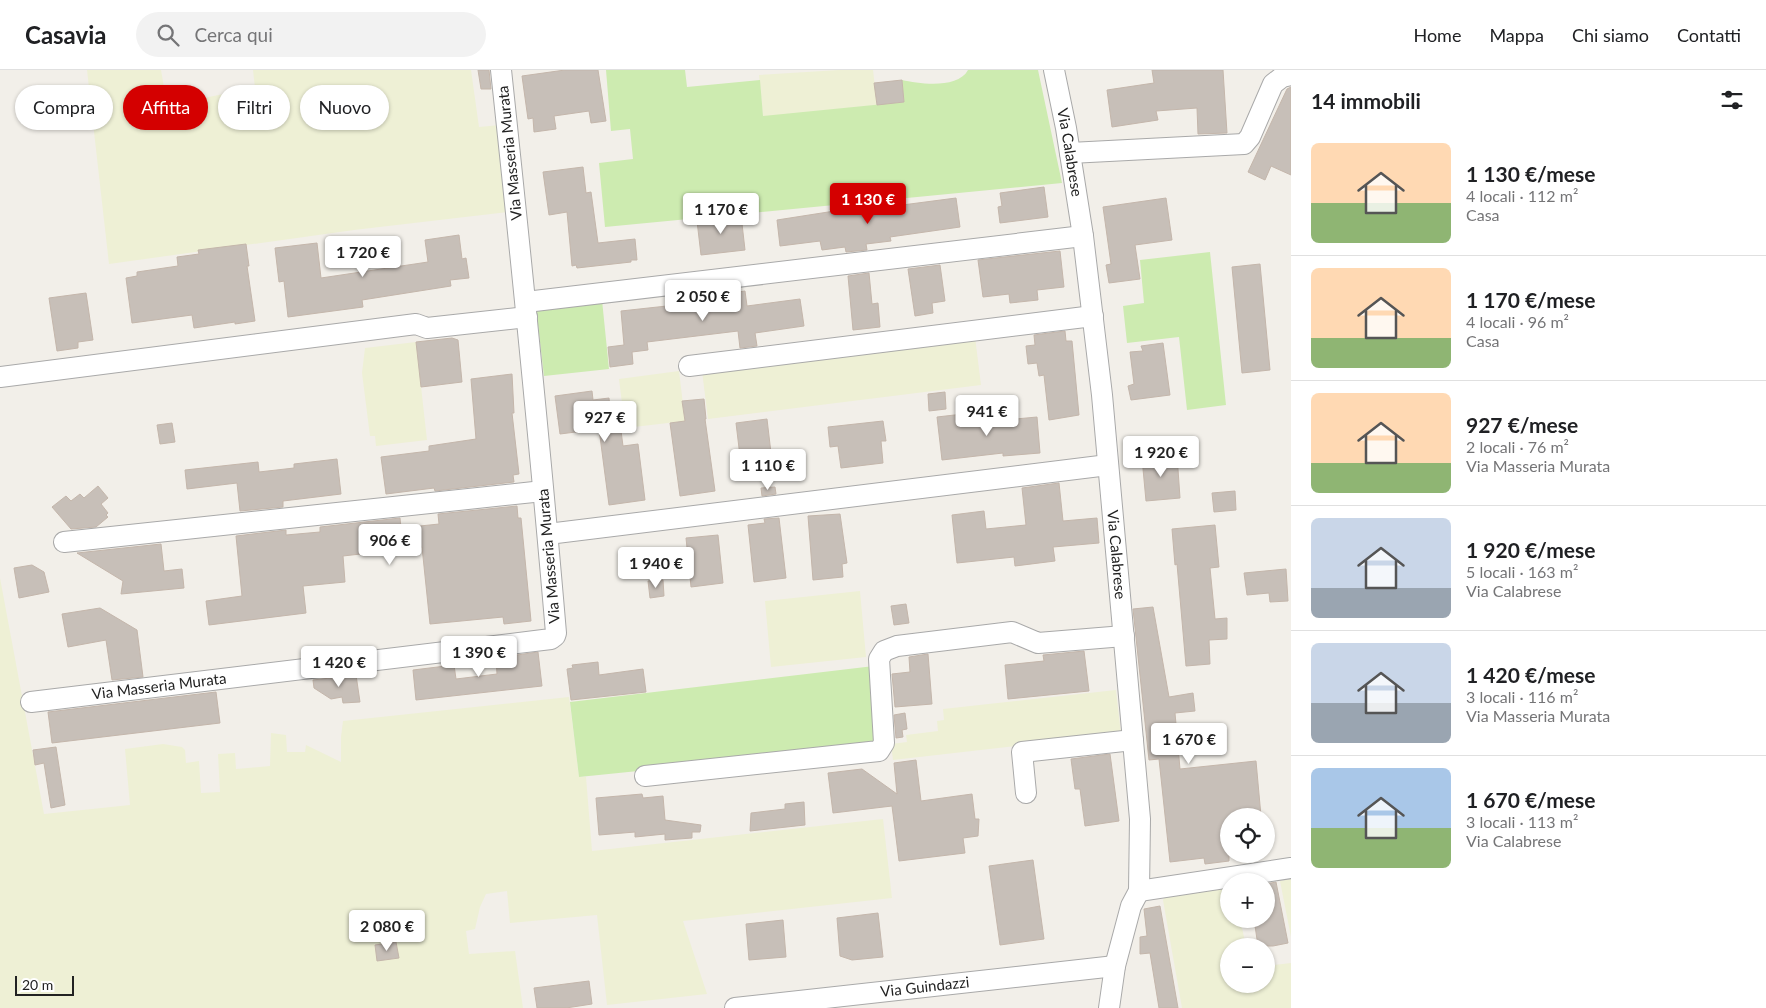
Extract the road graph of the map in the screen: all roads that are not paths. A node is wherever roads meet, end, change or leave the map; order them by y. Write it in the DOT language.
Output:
graph roads {
  1 [pos="500,70"];
  2 [pos="1054,70"];
  3 [pos="1291,75"];
  4 [pos="1070,152"];
  5 [pos="1083,236"];
  6 [pos="526,310"];
  7 [pos="1093,316"];
  8 [pos="689,366"];
  9 [pos="0,377"];
  10 [pos="1108,465"];
  11 [pos="543,490"];
  12 [pos="548,534"];
  13 [pos="64,542"];
  14 [pos="1124,636"];
  15 [pos="31,702"];
  16 [pos="1133,740"];
  17 [pos="645,776"];
  18 [pos="1026,793"];
  19 [pos="1291,868"];
  20 [pos="1139,891"];
  21 [pos="1115,966"];
  22 [pos="735,1008"];
  23 [pos="1109,1008"];
  1 -- 6 [label="street, Via Masseria Murata"];
  2 -- 4 [label="street, Via Calabrese"];
  3 -- 4 [label="street"];
  4 -- 5 [label="street, Via Calabrese"];
  5 -- 6 [label="street"];
  5 -- 7 [label="street, Via Calabrese"];
  6 -- 9 [label="street"];
  6 -- 11 [label="street, Via Masseria Murata"];
  7 -- 8 [label="street"];
  7 -- 10 [label="street, Via Calabrese"];
  10 -- 12 [label="street"];
  10 -- 14 [label="street, Via Calabrese"];
  11 -- 12 [label="street, Via Masseria Murata"];
  11 -- 13 [label="street"];
  12 -- 15 [label="street, Via Masseria Murata"];
  14 -- 16 [label="street, Via Calabrese"];
  14 -- 17 [label="street"];
  16 -- 18 [label="street"];
  16 -- 20 [label="street, Via Calabrese"];
  19 -- 20 [label="street"];
  20 -- 21 [label="street, Via Calabrese"];
  21 -- 22 [label="street, Via Guindazzi"];
  21 -- 23 [label="street, Via Calabrese"];
}
